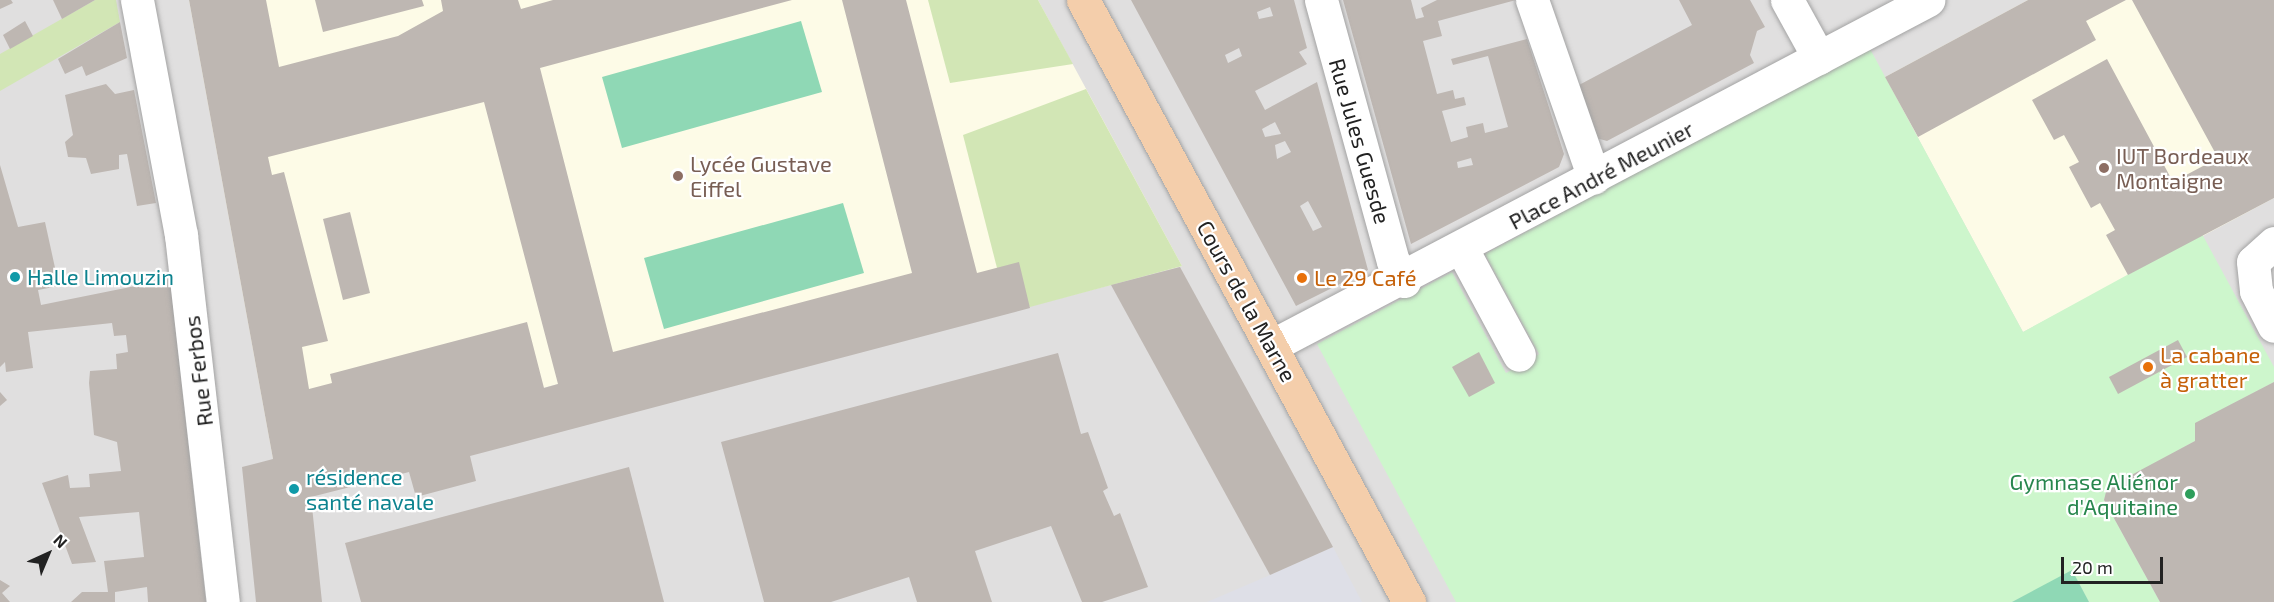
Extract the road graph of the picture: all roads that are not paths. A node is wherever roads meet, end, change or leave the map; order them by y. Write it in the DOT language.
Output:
graph roads {
  1 [pos="137,0"];
  2 [pos="1083,0"];
  3 [pos="1321,0"];
  4 [pos="1532,0"];
  5 [pos="1787,0"];
  6 [pos="1928,0"];
  7 [pos="1819,57"];
  8 [pos="1594,178"];
  9 [pos="1462,249"];
  10 [pos="2263,252"];
  11 [pos="1404,280"];
  12 [pos="2274,326"];
  13 [pos="1271,346"];
  14 [pos="1519,355"];
  15 [pos="224,602"];
  16 [pos="1409,602"];
  1 -- 15 [label="street, Rue Ferbos"];
  2 -- 13 [label="main road, Cours de la Marne"];
  3 -- 11 [label="street, Rue Jules Guesde"];
  4 -- 8 [label="street"];
  5 -- 7 [label="street"];
  6 -- 7 [label="street, Place André Meunier"];
  7 -- 8 [label="street, Place André Meunier"];
  8 -- 9 [label="street, Place André Meunier"];
  9 -- 11 [label="street, Place André Meunier"];
  9 -- 14 [label="street"];
  10 -- 12 [label="street"];
  11 -- 13 [label="street, Place André Meunier"];
  13 -- 16 [label="main road, Cours de la Marne"];
}
